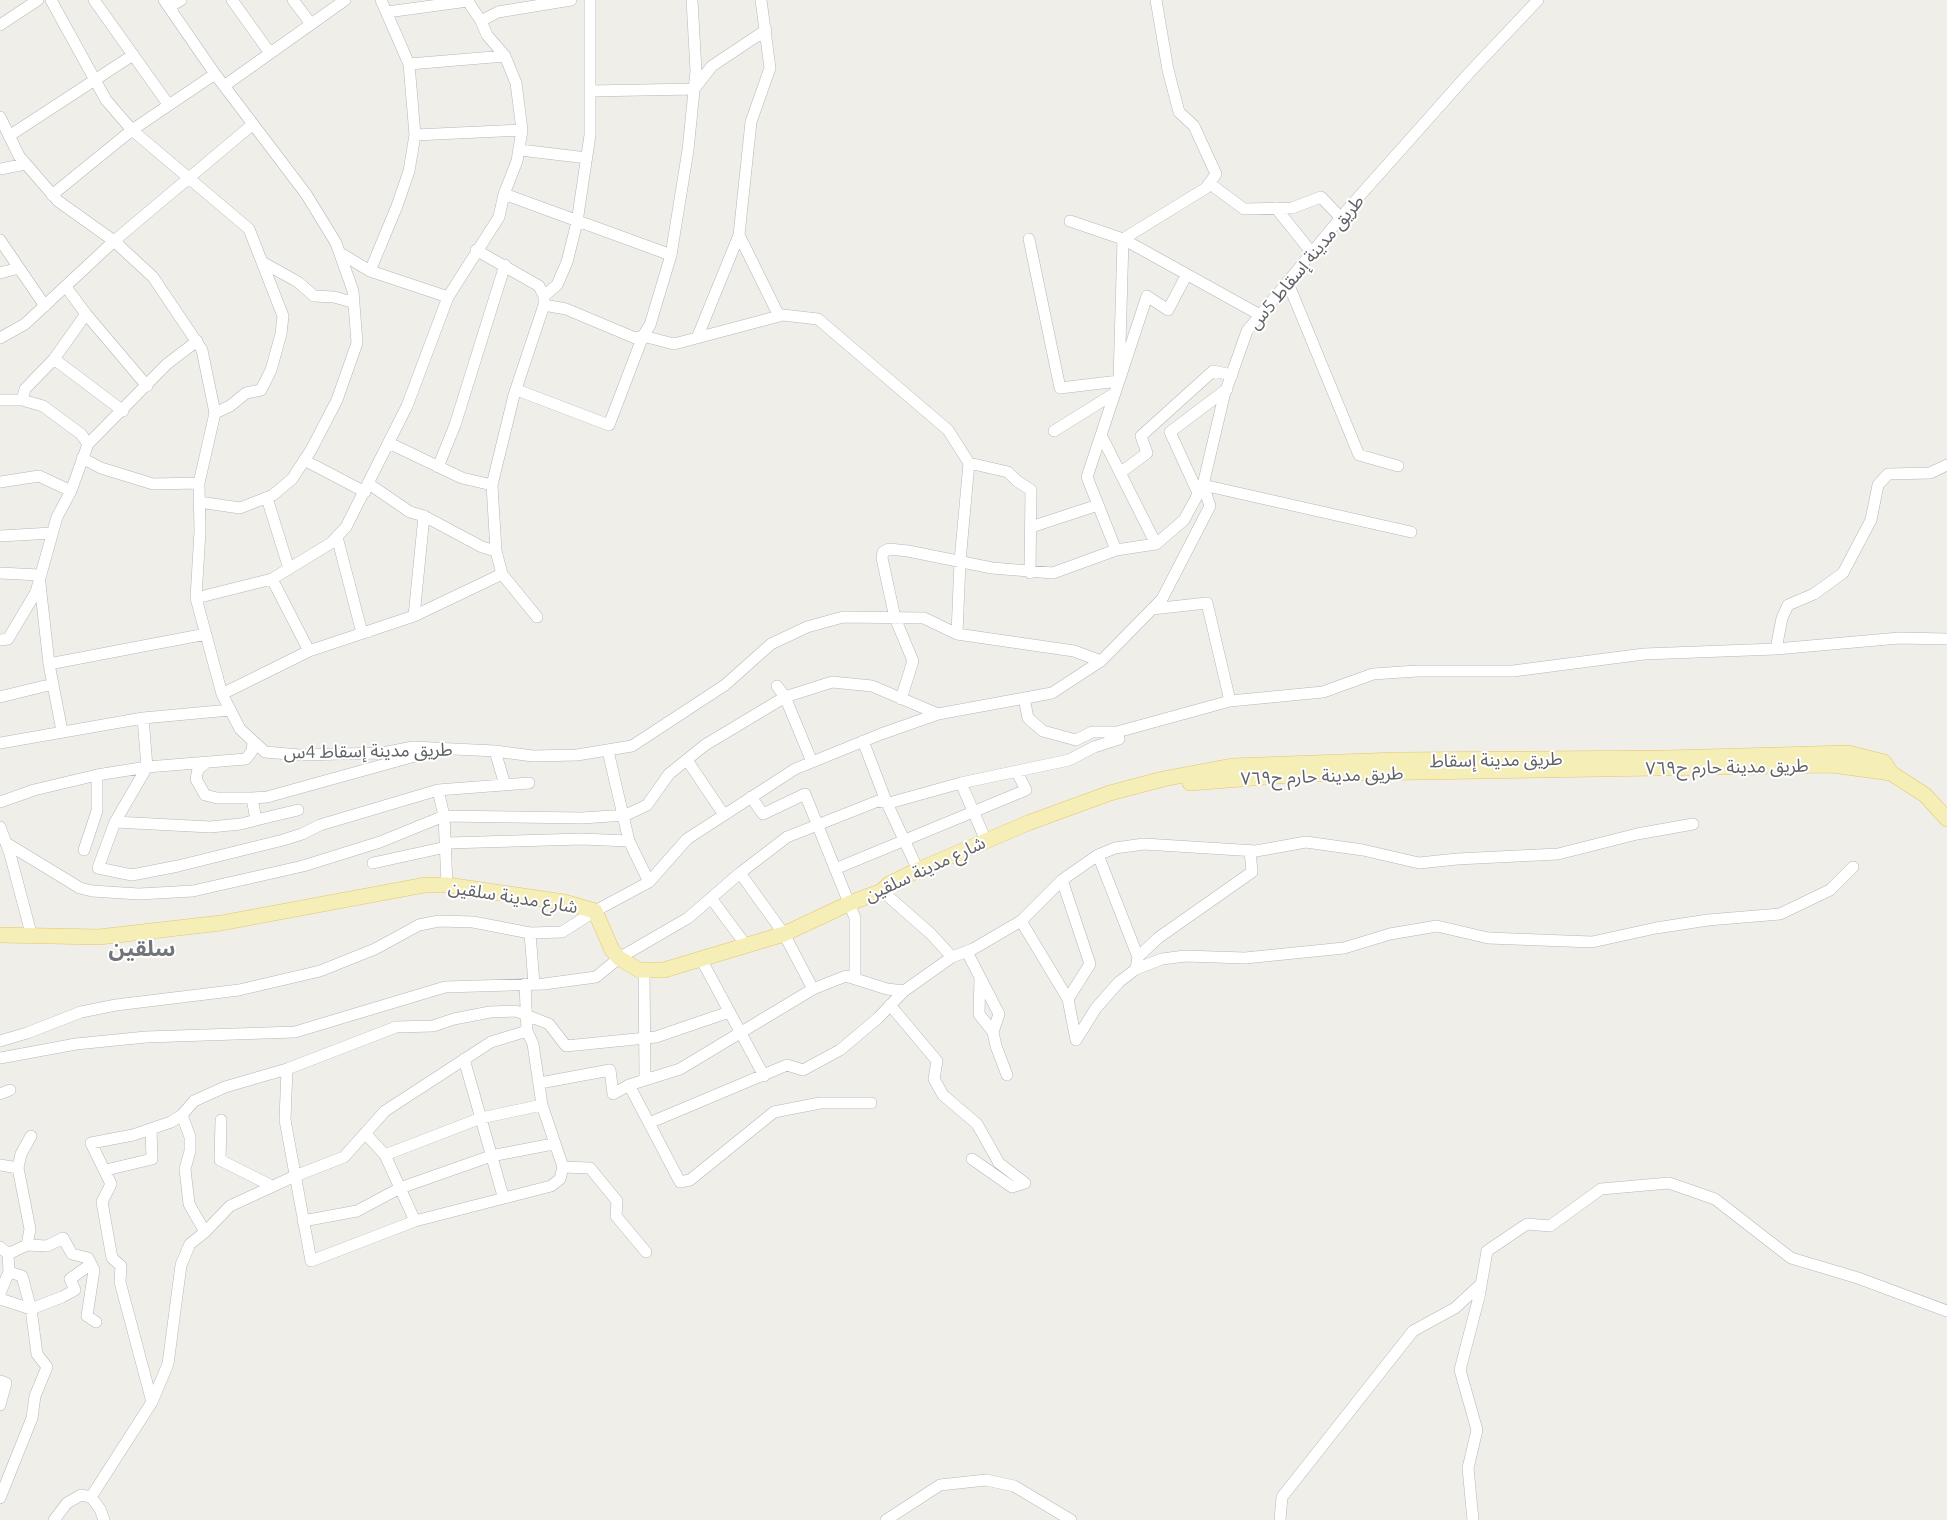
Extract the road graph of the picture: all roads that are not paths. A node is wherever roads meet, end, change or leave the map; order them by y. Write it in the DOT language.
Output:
graph roads {
  1 [pos="38,0"];
  2 [pos="51,0"];
  3 [pos="94,0"];
  4 [pos="181,0"];
  5 [pos="232,0"];
  6 [pos="293,0"];
  7 [pos="345,0"];
  8 [pos="381,0"];
  9 [pos="467,0"];
  10 [pos="571,0"];
  11 [pos="590,0"];
  12 [pos="692,0"];
  13 [pos="1156,0"];
  14 [pos="1538,0"];
  15 [pos="763,3"];
  16 [pos="167,4"];
  17 [pos="387,12"];
  18 [pos="481,21"];
  19 [pos="311,24"];
  20 [pos="0,25"];
  21 [pos="766,30"];
  22 [pos="270,53"];
  23 [pos="133,55"];
  24 [pos="505,56"];
  25 [pos="408,64"];
  26 [pos="214,74"];
  27 [pos="95,82"];
  28 [pos="224,86"];
  29 [pos="694,89"];
  30 [pos="590,91"];
  31 [pos="168,104"];
  32 [pos="0,117"];
  33 [pos="253,124"];
  34 [pos="132,130"];
  35 [pos="522,130"];
  36 [pos="415,135"];
  37 [pos="9,136"];
  38 [pos="520,150"];
  39 [pos="587,158"];
  40 [pos="26,164"];
  41 [pos="0,169"];
  42 [pos="188,177"];
  43 [pos="1209,184"];
  44 [pos="52,194"];
  45 [pos="504,194"];
  46 [pos="1276,208"];
  47 [pos="1341,218"];
  48 [pos="1070,221"];
  49 [pos="577,222"];
  50 [pos="739,234"];
  51 [pos="1030,239"];
  52 [pos="1124,239"];
  53 [pos="0,240"];
  54 [pos="114,241"];
  55 [pos="476,250"];
  56 [pos="1312,252"];
  57 [pos="340,253"];
  58 [pos="671,255"];
  59 [pos="262,262"];
  60 [pos="505,265"];
  61 [pos="19,268"];
  62 [pos="370,271"];
  63 [pos="0,273"];
  64 [pos="1186,276"];
  65 [pos="1288,283"];
  66 [pos="66,287"];
  67 [pos="448,297"];
  68 [pos="544,300"];
  69 [pos="352,302"];
  70 [pos="45,306"];
  71 [pos="86,314"];
  72 [pos="1260,315"];
  73 [pos="779,316"];
  74 [pos="643,336"];
  75 [pos="0,338"];
  76 [pos="697,338"];
  77 [pos="197,341"];
  78 [pos="54,359"];
  79 [pos="1232,375"];
  80 [pos="1119,381"];
  81 [pos="148,386"];
  82 [pos="1227,388"];
  83 [pos="517,390"];
  84 [pos="1115,393"];
  85 [pos="0,400"];
  86 [pos="22,400"];
  87 [pos="123,410"];
  88 [pos="215,413"];
  89 [pos="1054,431"];
  90 [pos="1101,435"];
  91 [pos="389,442"];
  92 [pos="88,444"];
  93 [pos="82,458"];
  94 [pos="304,460"];
  95 [pos="969,463"];
  96 [pos="1947,465"];
  97 [pos="1398,466"];
  98 [pos="438,467"];
  99 [pos="1120,473"];
  100 [pos="0,482"];
  101 [pos="199,483"];
  102 [pos="492,485"];
  103 [pos="367,488"];
  104 [pos="1200,489"];
  105 [pos="72,491"];
  106 [pos="267,498"];
  107 [pos="199,502"];
  108 [pos="1098,505"];
  109 [pos="424,516"];
  110 [pos="1031,527"];
  111 [pos="1410,532"];
  112 [pos="52,533"];
  113 [pos="0,536"];
  114 [pos="337,537"];
  115 [pos="1156,544"];
  116 [pos="1116,550"];
  117 [pos="496,551"];
  118 [pos="960,561"];
  119 [pos="289,569"];
  120 [pos="0,573"];
  121 [pos="1030,573"];
  122 [pos="502,574"];
  123 [pos="39,575"];
  124 [pos="272,579"];
  125 [pos="196,598"];
  126 [pos="1152,609"];
  127 [pos="414,616"];
  128 [pos="537,617"];
  129 [pos="895,618"];
  130 [pos="368,632"];
  131 [pos="206,634"];
  132 [pos="956,634"];
  133 [pos="1947,639"];
  134 [pos="0,640"];
  135 [pos="1776,649"];
  136 [pos="308,651"];
  137 [pos="1101,661"];
  138 [pos="49,664"];
  139 [pos="53,684"];
  140 [pos="778,686"];
  141 [pos="222,694"];
  142 [pos="0,697"];
  143 [pos="785,697"];
  144 [pos="1024,698"];
  145 [pos="902,699"];
  146 [pos="1230,701"];
  147 [pos="230,710"];
  148 [pos="938,714"];
  149 [pos="143,718"];
  150 [pos="62,731"];
  151 [pos="1117,732"];
  152 [pos="863,741"];
  153 [pos="0,743"];
  154 [pos="253,743"];
  155 [pos="435,750"];
  156 [pos="495,751"];
  157 [pos="608,751"];
  158 [pos="687,760"];
  159 [pos="812,762"];
  160 [pos="206,763"];
  161 [pos="147,767"];
  162 [pos="1017,772"];
  163 [pos="97,775"];
  164 [pos="529,783"];
  165 [pos="961,783"];
  166 [pos="505,785"];
  167 [pos="438,790"];
  168 [pos="751,797"];
  169 [pos="252,798"];
  170 [pos="886,801"];
  171 [pos="0,802"];
  172 [pos="298,810"];
  173 [pos="972,811"];
  174 [pos="623,815"];
  175 [pos="724,815"];
  176 [pos="444,816"];
  177 [pos="582,818"];
  178 [pos="1947,819"];
  179 [pos="256,820"];
  180 [pos="115,822"];
  181 [pos="1028,823"];
  182 [pos="817,824"];
  183 [pos="1693,824"];
  184 [pos="0,827"];
  185 [pos="582,839"];
  186 [pos="904,840"];
  187 [pos="629,841"];
  188 [pos="986,841"];
  189 [pos="6,843"];
  190 [pos="446,847"];
  191 [pos="84,850"];
  192 [pos="1250,851"];
  193 [pos="1098,855"];
  194 [pos="374,863"];
  195 [pos="1853,867"];
  196 [pos="835,869"];
  197 [pos="918,870"];
  198 [pos="740,873"];
  199 [pos="1062,880"];
  200 [pos="649,882"];
  201 [pos="446,884"];
  202 [pos="882,891"];
  203 [pos="711,898"];
  204 [pos="850,903"];
  205 [pos="595,911"];
  206 [pos="1022,921"];
  207 [pos="530,933"];
  208 [pos="784,934"];
  209 [pos="0,935"];
  210 [pos="32,937"];
  211 [pos="744,944"];
  212 [pos="967,952"];
  213 [pos="952,957"];
  214 [pos="1138,957"];
  215 [pos="619,958"];
  216 [pos="701,959"];
  217 [pos="1136,969"];
  218 [pos="644,970"];
  219 [pos="855,977"];
  220 [pos="980,977"];
  221 [pos="530,984"];
  222 [pos="813,989"];
  223 [pos="904,991"];
  224 [pos="1068,999"];
  225 [pos="890,1004"];
  226 [pos="729,1012"];
  227 [pos="526,1016"];
  228 [pos="527,1030"];
  229 [pos="993,1032"];
  230 [pos="740,1034"];
  231 [pos="644,1039"];
  232 [pos="0,1041"];
  233 [pos="0,1058"];
  234 [pos="464,1059"];
  235 [pos="287,1069"];
  236 [pos="1007,1075"];
  237 [pos="764,1076"];
  238 [pos="645,1079"];
  239 [pos="540,1083"];
  240 [pos="629,1085"];
  241 [pos="871,1103"];
  242 [pos="542,1105"];
  243 [pos="182,1115"];
  244 [pos="481,1118"];
  245 [pos="221,1120"];
  246 [pos="649,1123"];
  247 [pos="151,1129"];
  248 [pos="365,1133"];
  249 [pos="31,1136"];
  250 [pos="554,1144"];
  251 [pos="385,1155"];
  252 [pos="491,1156"];
  253 [pos="972,1159"];
  254 [pos="0,1165"];
  255 [pos="563,1166"];
  256 [pos="18,1168"];
  257 [pos="106,1170"];
  258 [pos="294,1176"];
  259 [pos="272,1186"];
  260 [pos="400,1188"];
  261 [pos="502,1196"];
  262 [pos="303,1221"];
  263 [pos="414,1221"];
  264 [pos="205,1232"];
  265 [pos="27,1245"];
  266 [pos="4,1250"];
  267 [pos="646,1252"];
  268 [pos="91,1264"];
  269 [pos="8,1272"];
  270 [pos="1481,1284"];
  271 [pos="0,1293"];
  272 [pos="0,1299"];
  273 [pos="31,1309"];
  274 [pos="1947,1311"];
  275 [pos="96,1322"];
  276 [pos="0,1381"];
  277 [pos="152,1402"];
  278 [pos="0,1405"];
  279 [pos="0,1498"];
  280 [pos="91,1498"];
  281 [pos="54,1520"];
  282 [pos="104,1520"];
  283 [pos="886,1520"];
  284 [pos="1071,1520"];
  285 [pos="1280,1520"];
  286 [pos="1473,1520"];
  1 -- 20 [label="street"];
  2 -- 27 [label="street"];
  3 -- 23 [label="street"];
  4 -- 16 [label="street"];
  5 -- 22 [label="street"];
  6 -- 19 [label="street"];
  7 -- 19 [label="street"];
  8 -- 17 [label="street"];
  9 -- 17 [label="street"];
  9 -- 18 [label="street"];
  10 -- 18 [label="street"];
  11 -- 30 [label="street"];
  12 -- 29 [label="street"];
  13 -- 43 [label="street"];
  14 -- 47 [label="street, طريق مدينة إسقاط 5س"];
  15 -- 21 [label="street"];
  16 -- 26 [label="street"];
  17 -- 25 [label="street"];
  18 -- 24 [label="street"];
  19 -- 22 [label="street"];
  21 -- 29 [label="street"];
  21 -- 50 [label="street"];
  22 -- 28 [label="street"];
  23 -- 27 [label="street"];
  23 -- 31 [label="street"];
  24 -- 25 [label="street"];
  24 -- 35 [label="street"];
  25 -- 36 [label="street"];
  26 -- 28 [label="street"];
  26 -- 31 [label="street"];
  27 -- 34 [label="street"];
  27 -- 37 [label="street"];
  28 -- 33 [label="street"];
  29 -- 30 [label="street"];
  29 -- 58 [label="street"];
  30 -- 39 [label="street"];
  31 -- 34 [label="street"];
  32 -- 37 [label="street, طريق مدينة إسقاط 4س"];
  33 -- 42 [label="street"];
  33 -- 57 [label="street"];
  34 -- 42 [label="street"];
  34 -- 44 [label="street"];
  35 -- 36 [label="street"];
  35 -- 38 [label="street"];
  36 -- 62 [label="street"];
  37 -- 40 [label="street, طريق مدينة إسقاط 4س"];
  38 -- 39 [label="street"];
  38 -- 45 [label="street"];
  39 -- 49 [label="street"];
  40 -- 41 [label="street"];
  40 -- 44 [label="street, طريق مدينة إسقاط 4س"];
  42 -- 54 [label="street"];
  42 -- 59 [label="street"];
  43 -- 46 [label="street"];
  43 -- 52 [label="street"];
  44 -- 54 [label="street, طريق مدينة إسقاط 4س"];
  45 -- 49 [label="street"];
  45 -- 55 [label="street"];
  46 -- 47 [label="street"];
  46 -- 56 [label="street"];
  47 -- 56 [label="street, طريق مدينة إسقاط 5س"];
  48 -- 52 [label="street"];
  49 -- 58 [label="street"];
  49 -- 68 [label="street"];
  50 -- 73 [label="street"];
  50 -- 76 [label="street"];
  51 -- 80 [label="street"];
  52 -- 64 [label="street"];
  52 -- 80 [label="street"];
  53 -- 61 [label="street"];
  54 -- 66 [label="street"];
  54 -- 77 [label="street, طريق مدينة إسقاط 4س"];
  55 -- 60 [label="street"];
  55 -- 67 [label="street"];
  56 -- 65 [label="street, طريق مدينة إسقاط 5س"];
  57 -- 62 [label="street"];
  57 -- 69 [label="street"];
  58 -- 74 [label="street"];
  59 -- 69 [label="street"];
  59 -- 88 [label="street"];
  60 -- 68 [label="street"];
  60 -- 98 [label="street"];
  61 -- 63 [label="street"];
  61 -- 70 [label="street"];
  62 -- 67 [label="street"];
  64 -- 72 [label="street"];
  64 -- 80 [label="street"];
  65 -- 72 [label="street, طريق مدينة إسقاط 5س"];
  65 -- 97 [label="street"];
  66 -- 70 [label="street"];
  66 -- 71 [label="street"];
  67 -- 91 [label="street"];
  68 -- 74 [label="street"];
  68 -- 83 [label="street"];
  69 -- 94 [label="street"];
  70 -- 75 [label="street"];
  71 -- 78 [label="street"];
  71 -- 81 [label="street"];
  72 -- 79 [label="street, طريق مدينة إسقاط 5س"];
  73 -- 76 [label="street"];
  73 -- 95 [label="street"];
  74 -- 76 [label="street"];
  74 -- 83 [label="street"];
  77 -- 81 [label="street"];
  77 -- 88 [label="street, طريق مدينة إسقاط 4س"];
  78 -- 86 [label="street"];
  78 -- 87 [label="street"];
  79 -- 82 [label="street, طريق مدينة إسقاط 5س"];
  79 -- 99 [label="street"];
  80 -- 84 [label="street"];
  81 -- 87 [label="street"];
  82 -- 104 [label="street, طريق مدينة إسقاط 5س"];
  82 -- 104 [label="street"];
  83 -- 102 [label="street"];
  84 -- 89 [label="street"];
  84 -- 90 [label="street"];
  85 -- 86 [label="street"];
  86 -- 92 [label="street"];
  87 -- 92 [label="street"];
  88 -- 101 [label="street, طريق مدينة إسقاط 4س"];
  90 -- 99 [label="street"];
  90 -- 108 [label="street"];
  91 -- 98 [label="street"];
  91 -- 103 [label="street"];
  92 -- 93 [label="street"];
  93 -- 101 [label="street"];
  93 -- 105 [label="street"];
  94 -- 103 [label="street"];
  94 -- 106 [label="street"];
  95 -- 110 [label="street"];
  95 -- 118 [label="street"];
  96 -- 135 [label="street"];
  98 -- 102 [label="street"];
  99 -- 115 [label="street"];
  100 -- 105 [label="street"];
  101 -- 107 [label="street, طريق مدينة إسقاط 4س"];
  102 -- 117 [label="street"];
  103 -- 109 [label="street"];
  103 -- 114 [label="street"];
  104 -- 111 [label="street"];
  104 -- 115 [label="street"];
  104 -- 126 [label="street, طريق مدينة إسقاط 5س"];
  105 -- 112 [label="street"];
  106 -- 107 [label="street"];
  106 -- 119 [label="street"];
  107 -- 125 [label="street, طريق مدينة إسقاط 4س"];
  108 -- 110 [label="street"];
  108 -- 116 [label="street"];
  109 -- 117 [label="street"];
  109 -- 127 [label="street"];
  110 -- 121 [label="street"];
  112 -- 113 [label="street"];
  112 -- 123 [label="street"];
  114 -- 119 [label="street"];
  114 -- 130 [label="street"];
  115 -- 116 [label="street"];
  116 -- 121 [label="street"];
  117 -- 122 [label="street"];
  118 -- 121 [label="street"];
  118 -- 129 [label="street"];
  118 -- 132 [label="street"];
  119 -- 124 [label="street"];
  120 -- 123 [label="street"];
  122 -- 127 [label="street"];
  122 -- 128 [label="street"];
  123 -- 134 [label="street"];
  123 -- 138 [label="street"];
  124 -- 125 [label="street"];
  124 -- 136 [label="street"];
  125 -- 131 [label="street, طريق مدينة إسقاط 4س"];
  126 -- 137 [label="street, طريق مدينة إسقاط 5س"];
  126 -- 146 [label="street"];
  127 -- 130 [label="street"];
  129 -- 132 [label="street, طريق مدينة إسقاط 4س"];
  129 -- 145 [label="street"];
  129 -- 157 [label="street, طريق مدينة إسقاط 4س"];
  130 -- 136 [label="street"];
  131 -- 138 [label="street"];
  131 -- 141 [label="street, طريق مدينة إسقاط 4س"];
  132 -- 137 [label="street, طريق مدينة إسقاط 4س"];
  133 -- 135 [label="street"];
  135 -- 146 [label="street"];
  136 -- 141 [label="street"];
  137 -- 144 [label="street, طريق مدينة إسقاط 5س"];
  138 -- 139 [label="street"];
  139 -- 142 [label="street"];
  139 -- 150 [label="street"];
  140 -- 143 [label="street"];
  141 -- 147 [label="street, طريق مدينة إسقاط 4س"];
  143 -- 145 [label="street"];
  143 -- 158 [label="street"];
  143 -- 159 [label="street"];
  144 -- 148 [label="street, طريق مدينة إسقاط 5س"];
  144 -- 151 [label="street"];
  145 -- 148 [label="street"];
  146 -- 151 [label="street"];
  147 -- 149 [label="street"];
  147 -- 154 [label="street, طريق مدينة إسقاط 4س"];
  148 -- 152 [label="street, طريق مدينة إسقاط 5س"];
  149 -- 150 [label="street"];
  149 -- 161 [label="street"];
  150 -- 153 [label="street"];
  151 -- 162 [label="street"];
  152 -- 159 [label="street, طريق مدينة إسقاط 5س"];
  152 -- 170 [label="street"];
  154 -- 155 [label="street, طريق مدينة إسقاط 4س"];
  154 -- 160 [label="street"];
  155 -- 156 [label="street, طريق مدينة إسقاط 4س"];
  155 -- 169 [label="street"];
  156 -- 157 [label="street, طريق مدينة إسقاط 4س"];
  156 -- 166 [label="street"];
  157 -- 174 [label="street"];
  158 -- 174 [label="street"];
  158 -- 175 [label="street"];
  159 -- 168 [label="street, طريق مدينة إسقاط 5س"];
  160 -- 161 [label="street"];
  160 -- 169 [label="street"];
  161 -- 163 [label="street"];
  161 -- 180 [label="street"];
  162 -- 165 [label="street"];
  162 -- 173 [label="street"];
  163 -- 171 [label="street"];
  163 -- 191 [label="street"];
  164 -- 166 [label="street"];
  165 -- 170 [label="street"];
  165 -- 173 [label="street"];
  166 -- 167 [label="street"];
  167 -- 176 [label="street"];
  167 -- 180 [label="street"];
  168 -- 175 [label="street, طريق مدينة إسقاط 5س"];
  168 -- 182 [label="street"];
  169 -- 179 [label="street"];
  170 -- 182 [label="street"];
  170 -- 186 [label="street"];
  172 -- 179 [label="street"];
  173 -- 186 [label="street"];
  173 -- 188 [label="street"];
  174 -- 177 [label="street"];
  174 -- 187 [label="street"];
  175 -- 200 [label="street, طريق مدينة إسقاط 5س"];
  176 -- 177 [label="street"];
  176 -- 189 [label="street"];
  176 -- 190 [label="street"];
  177 -- 185 [label="street"];
  178 -- 181 [label="main road, طريق مدينة حارم ح٧٦٩"];
  179 -- 180 [label="street"];
  181 -- 188 [label="main road, شارع مدينة سلقين"];
  182 -- 196 [label="street"];
  182 -- 198 [label="street"];
  183 -- 192 [label="street"];
  184 -- 189 [label="street"];
  185 -- 187 [label="street"];
  185 -- 190 [label="street"];
  186 -- 196 [label="street"];
  186 -- 197 [label="street"];
  187 -- 200 [label="street"];
  188 -- 197 [label="main road, شارع مدينة سلقين"];
  189 -- 210 [label="street"];
  190 -- 194 [label="street"];
  190 -- 201 [label="street"];
  192 -- 193 [label="street"];
  192 -- 214 [label="street"];
  193 -- 199 [label="street"];
  193 -- 214 [label="street"];
  195 -- 217 [label="street"];
  196 -- 204 [label="street"];
  197 -- 202 [label="main road, شارع مدينة سلقين"];
  198 -- 203 [label="street"];
  198 -- 208 [label="street"];
  199 -- 206 [label="street"];
  199 -- 224 [label="street"];
  200 -- 205 [label="street, طريق مدينة إسقاط 5س"];
  201 -- 205 [label="main road, شارع مدينة سلقين"];
  201 -- 210 [label="main road, شارع مدينة سلقين"];
  202 -- 204 [label="main road, شارع مدينة سلقين"];
  202 -- 213 [label="street"];
  203 -- 211 [label="street"];
  203 -- 215 [label="street"];
  204 -- 208 [label="main road, شارع مدينة سلقين"];
  204 -- 219 [label="street"];
  205 -- 207 [label="street, طريق مدينة إسقاط 5س"];
  205 -- 215 [label="main road, شارع مدينة سلقين"];
  206 -- 212 [label="street"];
  206 -- 224 [label="street"];
  207 -- 221 [label="street"];
  207 -- 232 [label="street, طريق مدينة إسقاط 5س"];
  208 -- 211 [label="main road, شارع مدينة سلقين"];
  208 -- 222 [label="street"];
  209 -- 210 [label="main road, شارع مدينة سلقين"];
  211 -- 216 [label="main road, شارع مدينة سلقين"];
  212 -- 213 [label="street"];
  212 -- 220 [label="street"];
  213 -- 223 [label="street"];
  214 -- 217 [label="street"];
  215 -- 218 [label="main road, شارع مدينة سلقين"];
  215 -- 221 [label="street"];
  216 -- 218 [label="main road, شارع مدينة سلقين"];
  216 -- 226 [label="street"];
  217 -- 224 [label="street"];
  218 -- 231 [label="street"];
  219 -- 222 [label="street"];
  219 -- 223 [label="street"];
  220 -- 229 [label="street"];
  220 -- 229 [label="street"];
  221 -- 227 [label="street"];
  221 -- 233 [label="street"];
  222 -- 230 [label="street"];
  223 -- 225 [label="street"];
  225 -- 237 [label="street"];
  225 -- 253 [label="street"];
  226 -- 230 [label="street"];
  226 -- 231 [label="street"];
  227 -- 228 [label="street"];
  227 -- 231 [label="street"];
  227 -- 235 [label="street"];
  228 -- 234 [label="street"];
  228 -- 239 [label="street"];
  229 -- 236 [label="street"];
  230 -- 237 [label="street"];
  230 -- 238 [label="street"];
  231 -- 238 [label="street"];
  234 -- 244 [label="street"];
  234 -- 248 [label="street"];
  235 -- 243 [label="street"];
  235 -- 258 [label="street"];
  237 -- 246 [label="street"];
  238 -- 240 [label="street"];
  239 -- 240 [label="street"];
  239 -- 242 [label="street"];
  240 -- 246 [label="street"];
  241 -- 246 [label="street"];
  242 -- 244 [label="street"];
  242 -- 250 [label="street"];
  243 -- 247 [label="street"];
  243 -- 264 [label="street"];
  244 -- 251 [label="street"];
  244 -- 252 [label="street"];
  245 -- 259 [label="street"];
  247 -- 257 [label="street"];
  247 -- 257 [label="street"];
  248 -- 251 [label="street"];
  248 -- 258 [label="street"];
  249 -- 256 [label="street"];
  250 -- 252 [label="street"];
  250 -- 255 [label="street"];
  251 -- 260 [label="street"];
  252 -- 260 [label="street"];
  252 -- 261 [label="street"];
  254 -- 256 [label="street"];
  255 -- 261 [label="street"];
  255 -- 267 [label="street"];
  256 -- 265 [label="street"];
  257 -- 277 [label="street"];
  258 -- 259 [label="street"];
  258 -- 262 [label="street"];
  259 -- 264 [label="street"];
  260 -- 262 [label="street"];
  260 -- 263 [label="street"];
  261 -- 263 [label="street"];
  262 -- 263 [label="street"];
  264 -- 277 [label="street"];
  265 -- 266 [label="street"];
  265 -- 268 [label="street"];
  266 -- 269 [label="street"];
  268 -- 273 [label="street"];
  268 -- 275 [label="street"];
  269 -- 271 [label="street"];
  269 -- 273 [label="street"];
  270 -- 274 [label="street"];
  270 -- 285 [label="street"];
  270 -- 286 [label="street"];
  272 -- 273 [label="street"];
  273 -- 279 [label="street"];
  276 -- 278 [label="street"];
  277 -- 280 [label="street"];
  280 -- 281 [label="street"];
  280 -- 282 [label="street"];
  283 -- 284 [label="street"];
}
